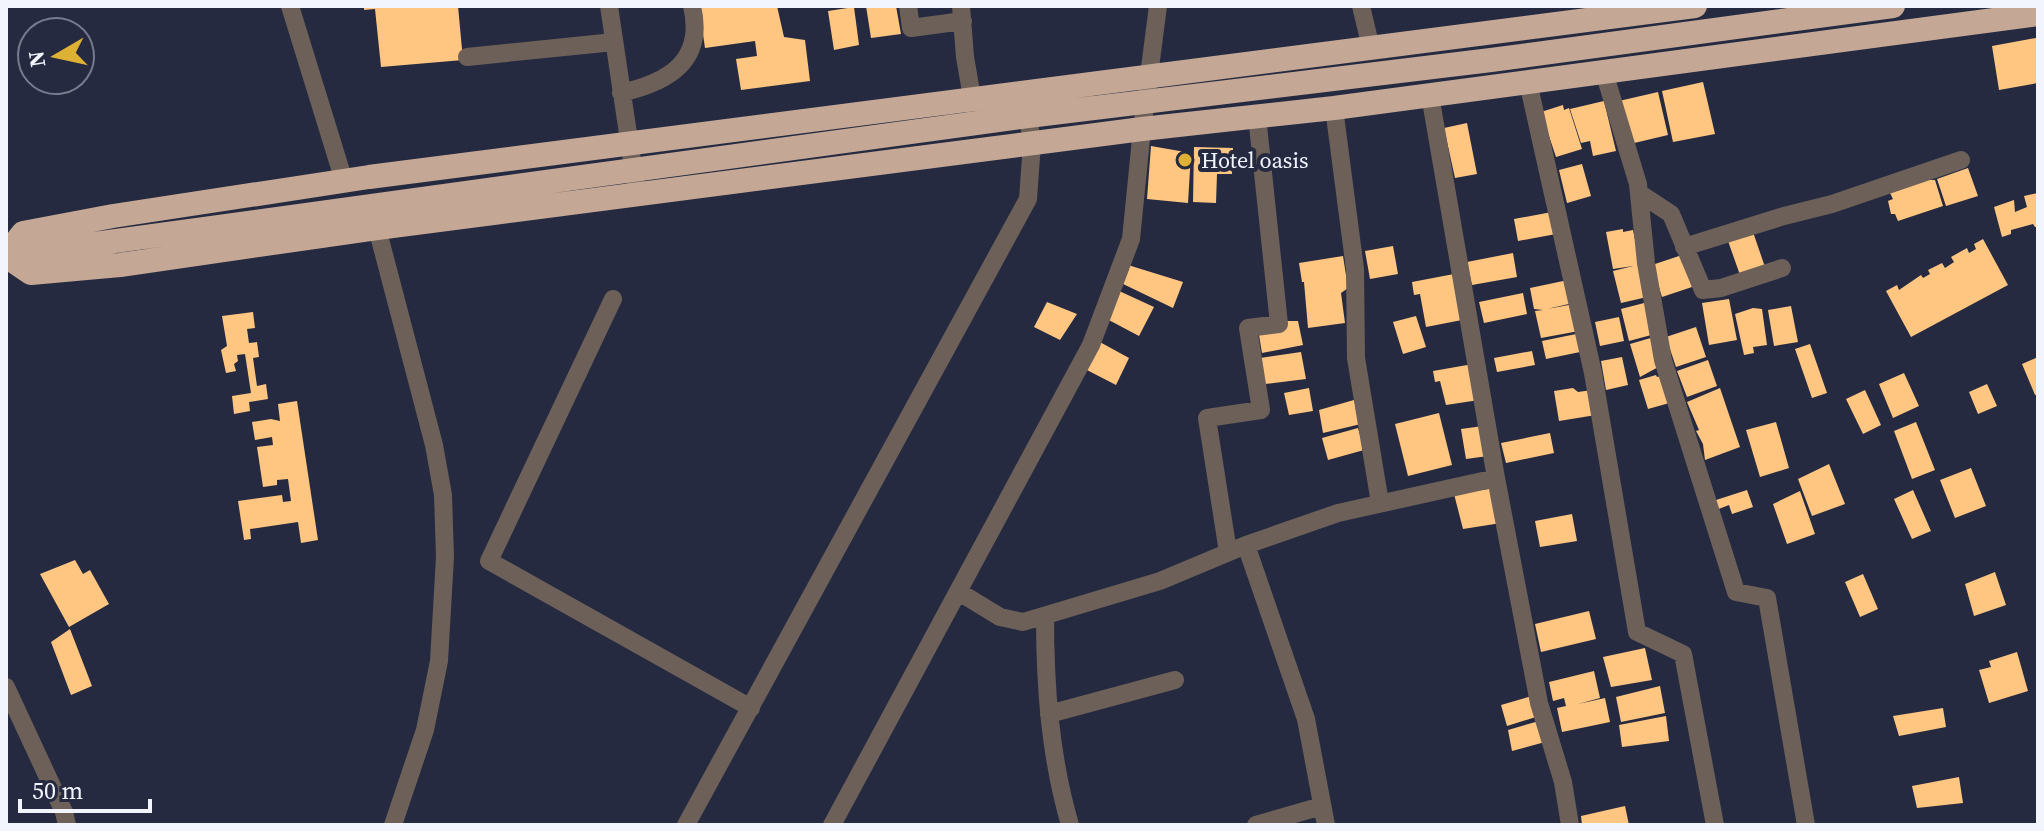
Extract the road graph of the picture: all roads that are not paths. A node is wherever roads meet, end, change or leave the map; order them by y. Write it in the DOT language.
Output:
graph roads {
  1 [pos="290,6"];
  2 [pos="609,6"];
  3 [pos="692,6"];
  4 [pos="908,6"];
  5 [pos="1158,6"];
  6 [pos="1361,6"];
  7 [pos="1695,6"];
  8 [pos="1893,6"];
  9 [pos="962,13"];
  10 [pos="2038,14"];
  11 [pos="614,42"];
  12 [pos="1371,48"];
  13 [pos="467,57"];
  14 [pos="1604,72"];
  15 [pos="1149,76"];
  16 [pos="1528,82"];
  17 [pos="621,93"];
  18 [pos="1430,95"];
  19 [pos="1145,101"];
  20 [pos="1334,108"];
  21 [pos="974,111"];
  22 [pos="1028,116"];
  23 [pos="1257,116"];
  24 [pos="1142,129"];
  25 [pos="628,143"];
  26 [pos="1032,143"];
  27 [pos="1961,160"];
  28 [pos="369,177"];
  29 [pos="344,181"];
  30 [pos="635,182"];
  31 [pos="1639,193"];
  32 [pos="375,217"];
  33 [pos="1684,247"];
  34 [pos="6,256"];
  35 [pos="1782,268"];
  36 [pos="613,299"];
  37 [pos="1496,478"];
  38 [pos="1380,503"];
  39 [pos="1237,548"];
  40 [pos="959,592"];
  41 [pos="1045,616"];
  42 [pos="1175,680"];
  43 [pos="6,687"];
  44 [pos="751,708"];
  45 [pos="1049,714"];
  46 [pos="1322,806"];
  47 [pos="67,825"];
  48 [pos="393,825"];
  49 [pos="686,825"];
  50 [pos="832,825"];
  51 [pos="1070,825"];
  52 [pos="1256,825"];
  53 [pos="1326,825"];
  54 [pos="1570,825"];
  55 [pos="1715,825"];
  56 [pos="1806,825"];
  1 -- 29 [label="street"];
  2 -- 11 [label="street"];
  3 -- 17 [label="street"];
  4 -- 9 [label="street"];
  5 -- 15 [label="street"];
  6 -- 12 [label="street"];
  7 -- 12 [label="highway"];
  8 -- 19 [label="highway"];
  9 -- 21 [label="street"];
  10 -- 14 [label="highway"];
  11 -- 13 [label="street"];
  11 -- 17 [label="street"];
  12 -- 15 [label="highway"];
  14 -- 16 [label="highway"];
  14 -- 31 [label="street"];
  15 -- 19 [label="street"];
  15 -- 21 [label="highway"];
  16 -- 18 [label="highway"];
  16 -- 55 [label="street"];
  17 -- 25 [label="street"];
  18 -- 20 [label="highway"];
  18 -- 37 [label="street"];
  19 -- 22 [label="highway"];
  19 -- 24 [label="street"];
  20 -- 23 [label="highway"];
  20 -- 38 [label="street"];
  21 -- 22 [label="highway"];
  21 -- 25 [label="highway"];
  21 -- 30 [label="highway"];
  22 -- 26 [label="street"];
  23 -- 24 [label="highway"];
  23 -- 39 [label="street"];
  24 -- 26 [label="highway"];
  24 -- 40 [label="street"];
  25 -- 28 [label="highway"];
  25 -- 30 [label="street"];
  26 -- 30 [label="highway"];
  26 -- 44 [label="street"];
  27 -- 33 [label="street"];
  28 -- 29 [label="highway"];
  28 -- 32 [label="highway"];
  29 -- 34 [label="highway"];
  30 -- 32 [label="highway"];
  31 -- 33 [label="street"];
  31 -- 56 [label="street"];
  32 -- 34 [label="highway"];
  32 -- 48 [label="street"];
  33 -- 35 [label="street"];
  36 -- 44 [label="street"];
  37 -- 38 [label="street"];
  37 -- 54 [label="street"];
  38 -- 39 [label="street"];
  39 -- 41 [label="street"];
  39 -- 46 [label="street"];
  40 -- 41 [label="street"];
  40 -- 50 [label="street"];
  41 -- 45 [label="street"];
  42 -- 45 [label="street"];
  43 -- 47 [label="street"];
  44 -- 49 [label="street"];
  45 -- 51 [label="street"];
  46 -- 52 [label="street"];
  46 -- 53 [label="street"];
}
